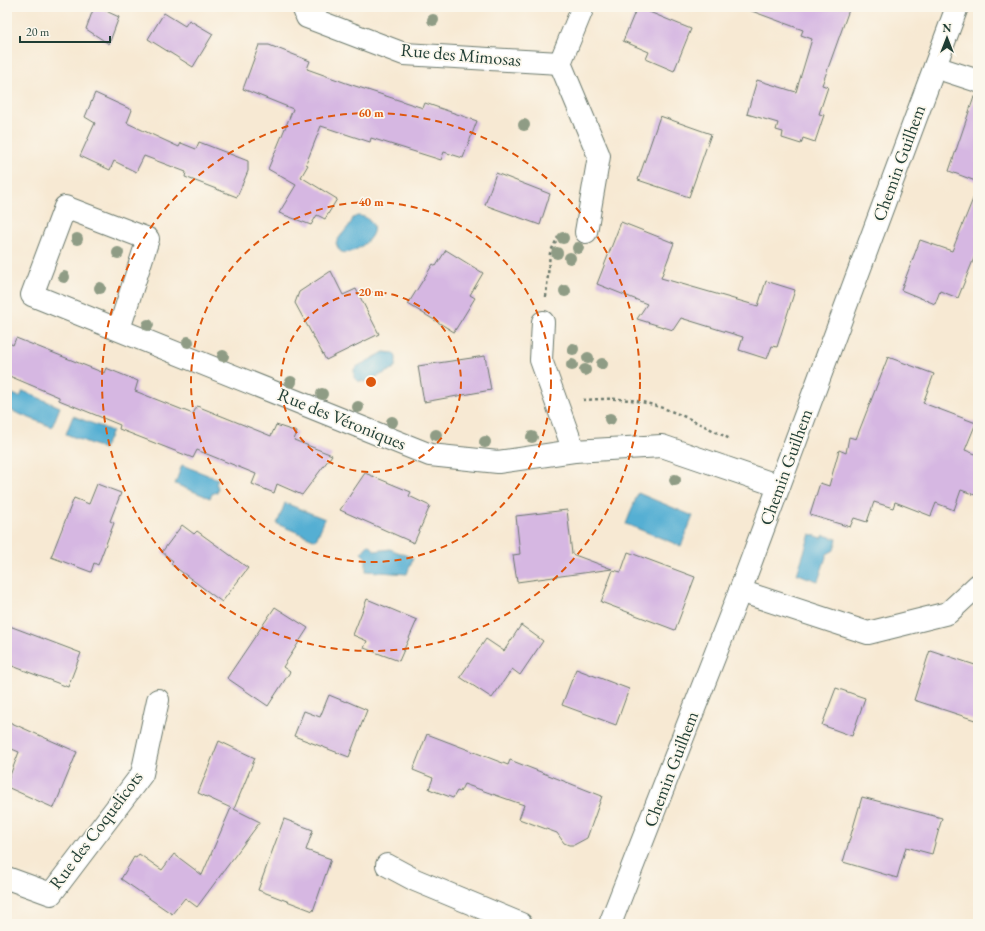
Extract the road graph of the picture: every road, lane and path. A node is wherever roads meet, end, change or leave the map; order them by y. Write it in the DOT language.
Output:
graph roads {
  1 [pos="304,7"];
  2 [pos="583,7"];
  3 [pos="957,7"];
  4 [pos="560,63"];
  5 [pos="935,67"];
  6 [pos="978,80"];
  7 [pos="586,232"];
  8 [pos="543,322"];
  9 [pos="119,329"];
  10 [pos="574,451"];
  11 [pos="779,486"];
  12 [pos="978,585"];
  13 [pos="740,590"];
  14 [pos="158,700"];
  15 [pos="387,865"];
  16 [pos="7,878"];
  17 [pos="521,924"];
  18 [pos="610,924"];
  1 -- 4 [label="street, Rue des Mimosas"];
  2 -- 4 [label="street"];
  3 -- 5 [label="street, Chemin Guilhem"];
  4 -- 7 [label="street"];
  5 -- 6 [label="street"];
  5 -- 11 [label="street, Chemin Guilhem"];
  7 -- 8 [label="path"];
  8 -- 10 [label="street"];
  9 -- 9 [label="street, Rue des Véroniques"];
  9 -- 10 [label="street, Rue des Véroniques"];
  10 -- 11 [label="street, Rue des Véroniques"];
  11 -- 13 [label="street, Chemin Guilhem"];
  12 -- 13 [label="street"];
  13 -- 18 [label="street, Chemin Guilhem"];
  14 -- 16 [label="street, Rue des Coquelicots"];
  15 -- 17 [label="street"];
}
